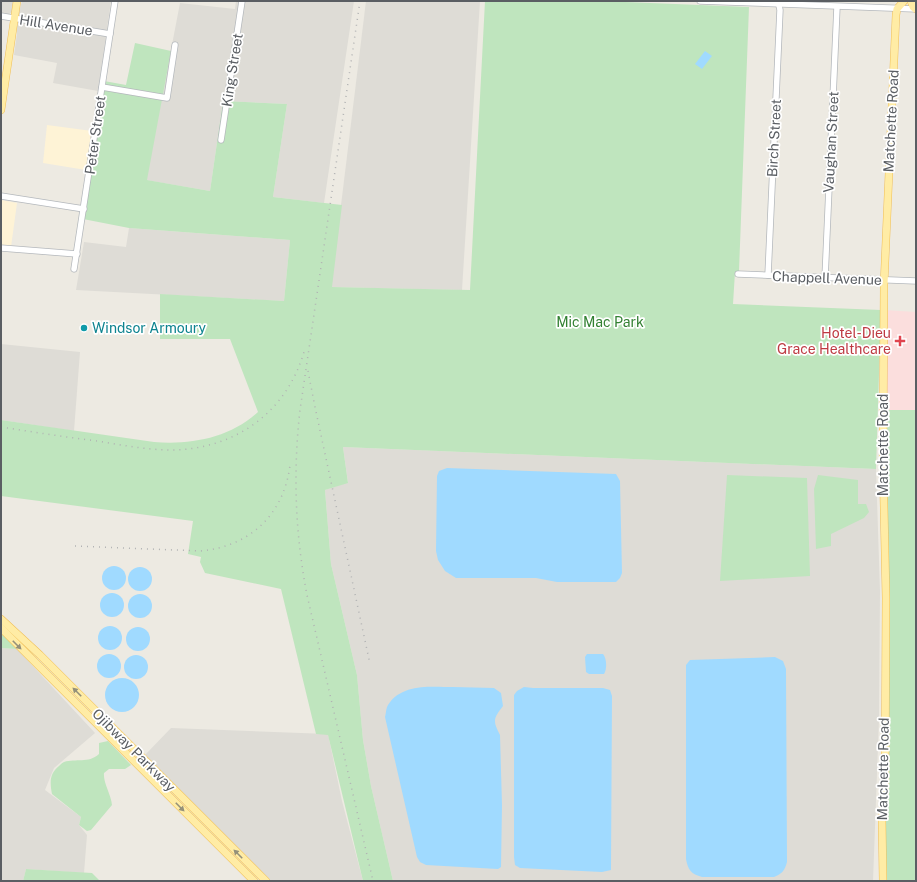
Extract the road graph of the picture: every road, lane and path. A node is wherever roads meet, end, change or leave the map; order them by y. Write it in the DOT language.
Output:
graph roads {
  1 [pos="17,1"];
  2 [pos="115,1"];
  3 [pos="242,1"];
  4 [pos="700,1"];
  5 [pos="904,1"];
  6 [pos="911,1"];
  7 [pos="724,2"];
  8 [pos="779,3"];
  9 [pos="837,6"];
  10 [pos="897,9"];
  11 [pos="916,9"];
  12 [pos="1,16"];
  13 [pos="15,18"];
  14 [pos="110,34"];
  15 [pos="175,45"];
  16 [pos="102,87"];
  17 [pos="1,110"];
  18 [pos="221,140"];
  19 [pos="1,196"];
  20 [pos="84,209"];
  21 [pos="1,248"];
  22 [pos="77,254"];
  23 [pos="74,269"];
  24 [pos="738,274"];
  25 [pos="768,276"];
  26 [pos="825,278"];
  27 [pos="884,280"];
  28 [pos="916,281"];
  29 [pos="1,619"];
  30 [pos="1,628"];
  31 [pos="254,881"];
  32 [pos="266,881"];
  33 [pos="883,881"];
  1 -- 13 [label="main road"];
  2 -- 14 [label="street, Peter Street"];
  3 -- 18 [label="street, King Street"];
  4 -- 7 [label="street"];
  5 -- 10 [label="main road"];
  6 -- 11 [label="main road"];
  7 -- 8 [label="street"];
  8 -- 9 [label="street"];
  8 -- 25 [label="street, Birch Street"];
  9 -- 10 [label="street"];
  9 -- 26 [label="street, Vaughan Street"];
  10 -- 11 [label="street"];
  10 -- 27 [label="main road, Matchette Road"];
  12 -- 13 [label="street, Hill Avenue"];
  13 -- 14 [label="street, Hill Avenue"];
  13 -- 17 [label="main road"];
  14 -- 16 [label="street, Peter Street"];
  15 -- 16 [label="street"];
  16 -- 20 [label="street, Peter Street"];
  19 -- 20 [label="street"];
  20 -- 22 [label="street, Peter Street"];
  21 -- 22 [label="street"];
  22 -- 23 [label="street, Peter Street"];
  24 -- 25 [label="street, Chappell Avenue"];
  25 -- 26 [label="street, Chappell Avenue"];
  26 -- 27 [label="street, Chappell Avenue"];
  27 -- 28 [label="street, Chappell Avenue"];
  27 -- 33 [label="main road, Matchette Road"];
  32 -- 29 [label="main road, Ojibway Parkway, one-way"];
  30 -- 31 [label="main road, Ojibway Parkway, one-way"];
}
